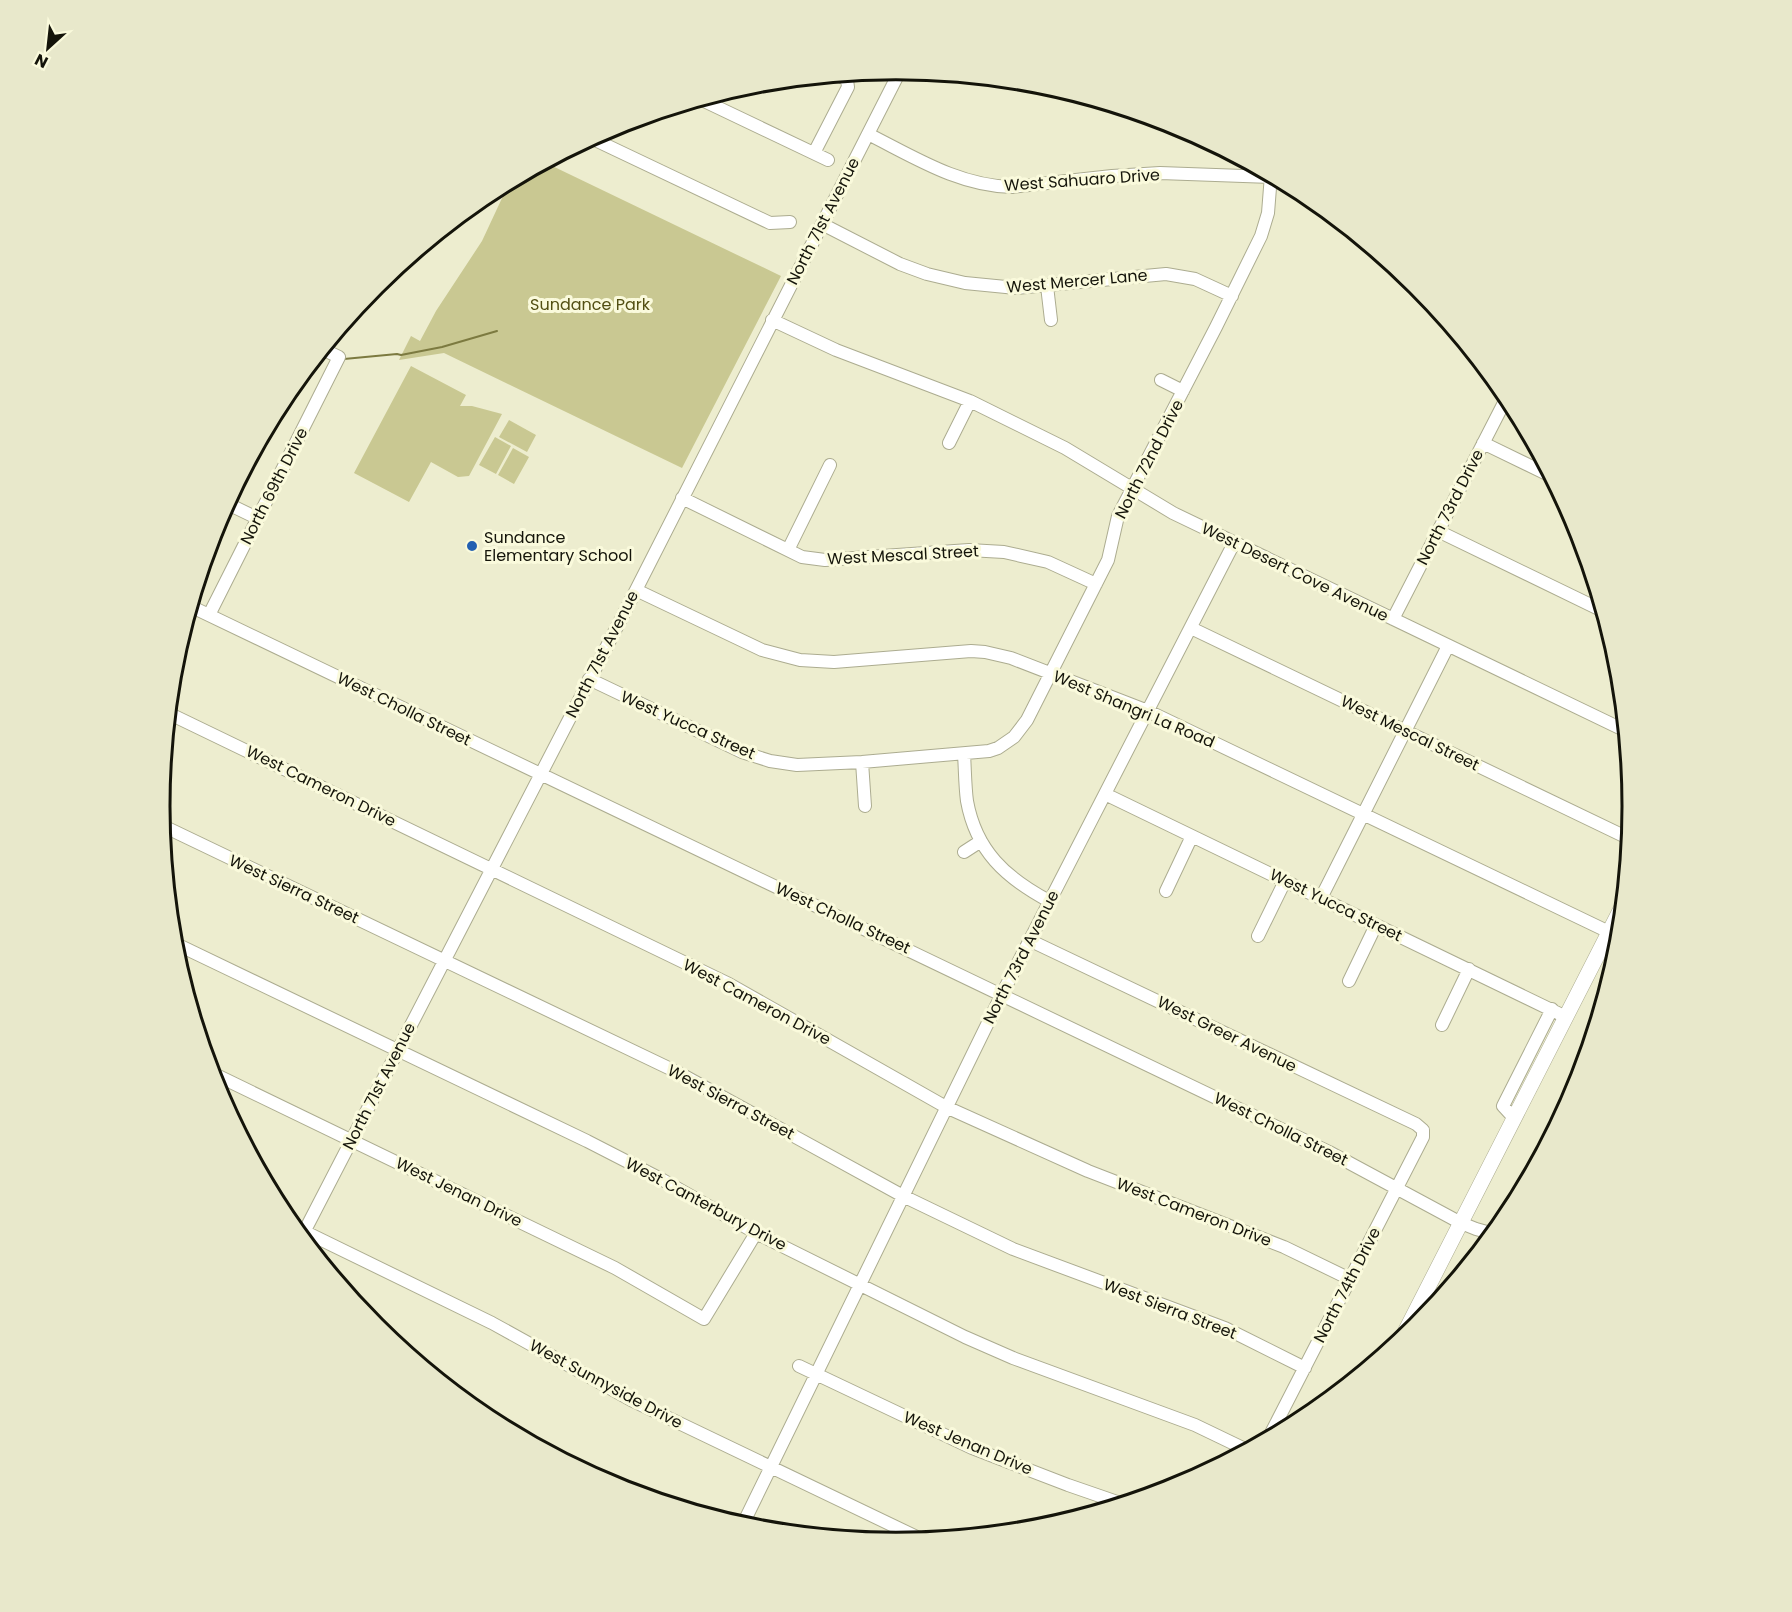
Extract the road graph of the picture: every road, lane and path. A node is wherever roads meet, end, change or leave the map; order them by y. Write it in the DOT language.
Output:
graph roads {
  1 [pos="895,80"];
  2 [pos="845,81"];
  3 [pos="710,104"];
  4 [pos="868,134"];
  5 [pos="601,143"];
  6 [pos="814,153"];
  7 [pos="828,160"];
  8 [pos="1256,176"];
  9 [pos="1271,184"];
  10 [pos="790,222"];
  11 [pos="822,224"];
  12 [pos="1047,286"];
  13 [pos="1232,296"];
  14 [pos="772,320"];
  15 [pos="1051,320"];
  16 [pos="329,352"];
  17 [pos="1161,380"];
  18 [pos="1183,392"];
  19 [pos="970,401"];
  20 [pos="1502,406"];
  21 [pos="949,443"];
  22 [pos="1483,443"];
  23 [pos="830,465"];
  24 [pos="1540,471"];
  25 [pos="1133,489"];
  26 [pos="682,498"];
  27 [pos="234,508"];
  28 [pos="257,518"];
  29 [pos="1438,531"];
  30 [pos="1234,543"];
  31 [pos="788,550"];
  32 [pos="1096,584"];
  33 [pos="636,590"];
  34 [pos="1595,607"];
  35 [pos="197,609"];
  36 [pos="209,615"];
  37 [pos="1393,619"];
  38 [pos="1191,628"];
  39 [pos="1448,646"];
  40 [pos="1050,672"];
  41 [pos="589,679"];
  42 [pos="1148,711"];
  43 [pos="175,717"];
  44 [pos="1618,727"];
  45 [pos="1406,731"];
  46 [pos="964,754"];
  47 [pos="862,762"];
  48 [pos="540,775"];
  49 [pos="1105,794"];
  50 [pos="865,806"];
  51 [pos="1363,815"];
  52 [pos="170,830"];
  53 [pos="1621,835"];
  54 [pos="1192,836"];
  55 [pos="981,841"];
  56 [pos="964,852"];
  57 [pos="491,868"];
  58 [pos="1285,881"];
  59 [pos="1166,891"];
  60 [pos="1321,898"];
  61 [pos="1049,901"];
  62 [pos="1376,925"];
  63 [pos="1612,926"];
  64 [pos="1609,932"];
  65 [pos="1258,936"];
  66 [pos="1029,940"];
  67 [pos="183,947"];
  68 [pos="443,960"];
  69 [pos="1469,969"];
  70 [pos="1349,981"];
  71 [pos="1002,994"];
  72 [pos="1552,1010"];
  73 [pos="1566,1017"];
  74 [pos="1442,1025"];
  75 [pos="398,1050"];
  76 [pos="223,1078"];
  77 [pos="946,1107"];
  78 [pos="1514,1118"];
  79 [pos="1423,1130"];
  80 [pos="351,1140"];
  81 [pos="1396,1188"];
  82 [pos="903,1196"];
  83 [pos="1461,1223"];
  84 [pos="306,1229"];
  85 [pos="1484,1231"];
  86 [pos="756,1233"];
  87 [pos="313,1239"];
  88 [pos="1350,1279"];
  89 [pos="860,1284"];
  90 [pos="1414,1316"];
  91 [pos="799,1366"];
  92 [pos="1305,1368"];
  93 [pos="816,1375"];
  94 [pos="1275,1425"];
  95 [pos="1239,1446"];
  96 [pos="770,1468"];
  97 [pos="1111,1500"];
  98 [pos="746,1517"];
  99 [pos="906,1532"];
  1 -- 4 [label="street, North 71st Avenue"];
  2 -- 6 [label="street"];
  3 -- 6 [label="street"];
  4 -- 8 [label="street, West Sahuaro Drive"];
  4 -- 11 [label="street, North 71st Avenue"];
  5 -- 10 [label="street"];
  6 -- 7 [label="street"];
  9 -- 13 [label="street, North 72nd Drive"];
  11 -- 12 [label="street, West Mercer Lane"];
  11 -- 14 [label="street, North 71st Avenue"];
  12 -- 13 [label="street, West Mercer Lane"];
  12 -- 15 [label="street"];
  13 -- 18 [label="street, North 72nd Drive"];
  14 -- 19 [label="street, West Desert Cove Avenue"];
  14 -- 26 [label="street, North 71st Avenue"];
  16 -- 28 [label="street, North 69th Drive"];
  17 -- 18 [label="street, North 72nd Drive"];
  18 -- 25 [label="street, North 72nd Drive"];
  19 -- 21 [label="street"];
  19 -- 25 [label="street, West Desert Cove Avenue"];
  20 -- 22 [label="street, North 73rd Drive"];
  22 -- 24 [label="street"];
  22 -- 29 [label="street, North 73rd Drive"];
  23 -- 31 [label="street"];
  25 -- 30 [label="street, West Desert Cove Avenue"];
  25 -- 32 [label="street, North 72nd Drive"];
  26 -- 31 [label="street, West Mescal Street"];
  26 -- 33 [label="street, North 71st Avenue"];
  27 -- 28 [label="street"];
  28 -- 36 [label="street, North 69th Drive"];
  29 -- 34 [label="street"];
  29 -- 37 [label="street, North 73rd Drive"];
  30 -- 37 [label="street, West Desert Cove Avenue"];
  30 -- 38 [label="street, North 73rd Avenue"];
  31 -- 32 [label="street, West Mescal Street"];
  32 -- 40 [label="street, North 72nd Drive"];
  33 -- 40 [label="street, West Shangri La Road"];
  33 -- 41 [label="street, North 71st Avenue"];
  35 -- 36 [label="street, West Cholla Street"];
  36 -- 48 [label="street, West Cholla Street"];
  37 -- 39 [label="street, West Desert Cove Avenue"];
  38 -- 42 [label="street, North 73rd Avenue"];
  38 -- 45 [label="street, West Mescal Street"];
  39 -- 44 [label="street, West Desert Cove Avenue"];
  39 -- 45 [label="street"];
  40 -- 42 [label="street, West Shangri La Road"];
  40 -- 46 [label="street, North 72nd Drive"];
  41 -- 47 [label="street, West Yucca Street"];
  41 -- 48 [label="street, North 71st Avenue"];
  42 -- 49 [label="street, North 73rd Avenue"];
  42 -- 51 [label="street, West Shangri La Road"];
  43 -- 57 [label="street, West Cameron Drive"];
  45 -- 51 [label="street"];
  45 -- 53 [label="street, West Mescal Street"];
  46 -- 47 [label="street, West Yucca Street"];
  46 -- 55 [label="street"];
  47 -- 50 [label="street"];
  48 -- 57 [label="street, North 71st Avenue"];
  48 -- 71 [label="street, West Cholla Street"];
  49 -- 54 [label="street, West Yucca Street"];
  49 -- 61 [label="street, North 73rd Avenue"];
  51 -- 60 [label="street"];
  51 -- 64 [label="street, West Shangri La Road"];
  52 -- 68 [label="street, West Sierra Street"];
  54 -- 58 [label="street, West Yucca Street"];
  54 -- 59 [label="street"];
  55 -- 56 [label="street"];
  55 -- 61 [label="street"];
  57 -- 68 [label="street, North 71st Avenue"];
  57 -- 77 [label="street, West Cameron Drive"];
  58 -- 60 [label="street, West Yucca Street"];
  58 -- 65 [label="street"];
  60 -- 62 [label="street, West Yucca Street"];
  61 -- 66 [label="street, North 73rd Avenue"];
  62 -- 69 [label="street, West Yucca Street"];
  62 -- 70 [label="street"];
  63 -- 64 [label="main road"];
  64 -- 73 [label="main road"];
  66 -- 71 [label="street, North 73rd Avenue"];
  66 -- 79 [label="street, West Greer Avenue"];
  67 -- 75 [label="street, West Canterbury Drive"];
  68 -- 75 [label="street, North 71st Avenue"];
  68 -- 82 [label="street, West Sierra Street"];
  69 -- 72 [label="street, West Yucca Street"];
  69 -- 74 [label="street"];
  71 -- 77 [label="street, North 73rd Avenue"];
  71 -- 81 [label="street, West Cholla Street"];
  72 -- 73 [label="street, West Yucca Street"];
  72 -- 78 [label="street"];
  73 -- 78 [label="main road"];
  75 -- 80 [label="street, North 71st Avenue"];
  75 -- 86 [label="street, West Canterbury Drive"];
  76 -- 80 [label="street, West Jenan Drive"];
  77 -- 82 [label="street, North 73rd Avenue"];
  77 -- 88 [label="street, West Cameron Drive"];
  78 -- 83 [label="main road"];
  79 -- 81 [label="street, North 74th Drive"];
  80 -- 84 [label="street, North 71st Avenue"];
  80 -- 86 [label="street, West Jenan Drive"];
  81 -- 83 [label="street, West Cholla Street"];
  81 -- 88 [label="street, North 74th Drive"];
  82 -- 89 [label="street, North 73rd Avenue"];
  82 -- 92 [label="street, West Sierra Street"];
  83 -- 85 [label="street, West Cholla Street"];
  83 -- 90 [label="main road"];
  86 -- 89 [label="street, West Canterbury Drive"];
  87 -- 96 [label="street, West Sunnyside Drive"];
  88 -- 92 [label="street, North 74th Drive"];
  89 -- 93 [label="street, North 73rd Avenue"];
  89 -- 95 [label="street, West Canterbury Drive"];
  91 -- 93 [label="street"];
  92 -- 94 [label="street, North 74th Drive"];
  93 -- 96 [label="street, North 73rd Avenue"];
  93 -- 97 [label="street, West Jenan Drive"];
  96 -- 98 [label="street, North 73rd Avenue"];
  96 -- 99 [label="street, West Sunnyside Drive"];
}
